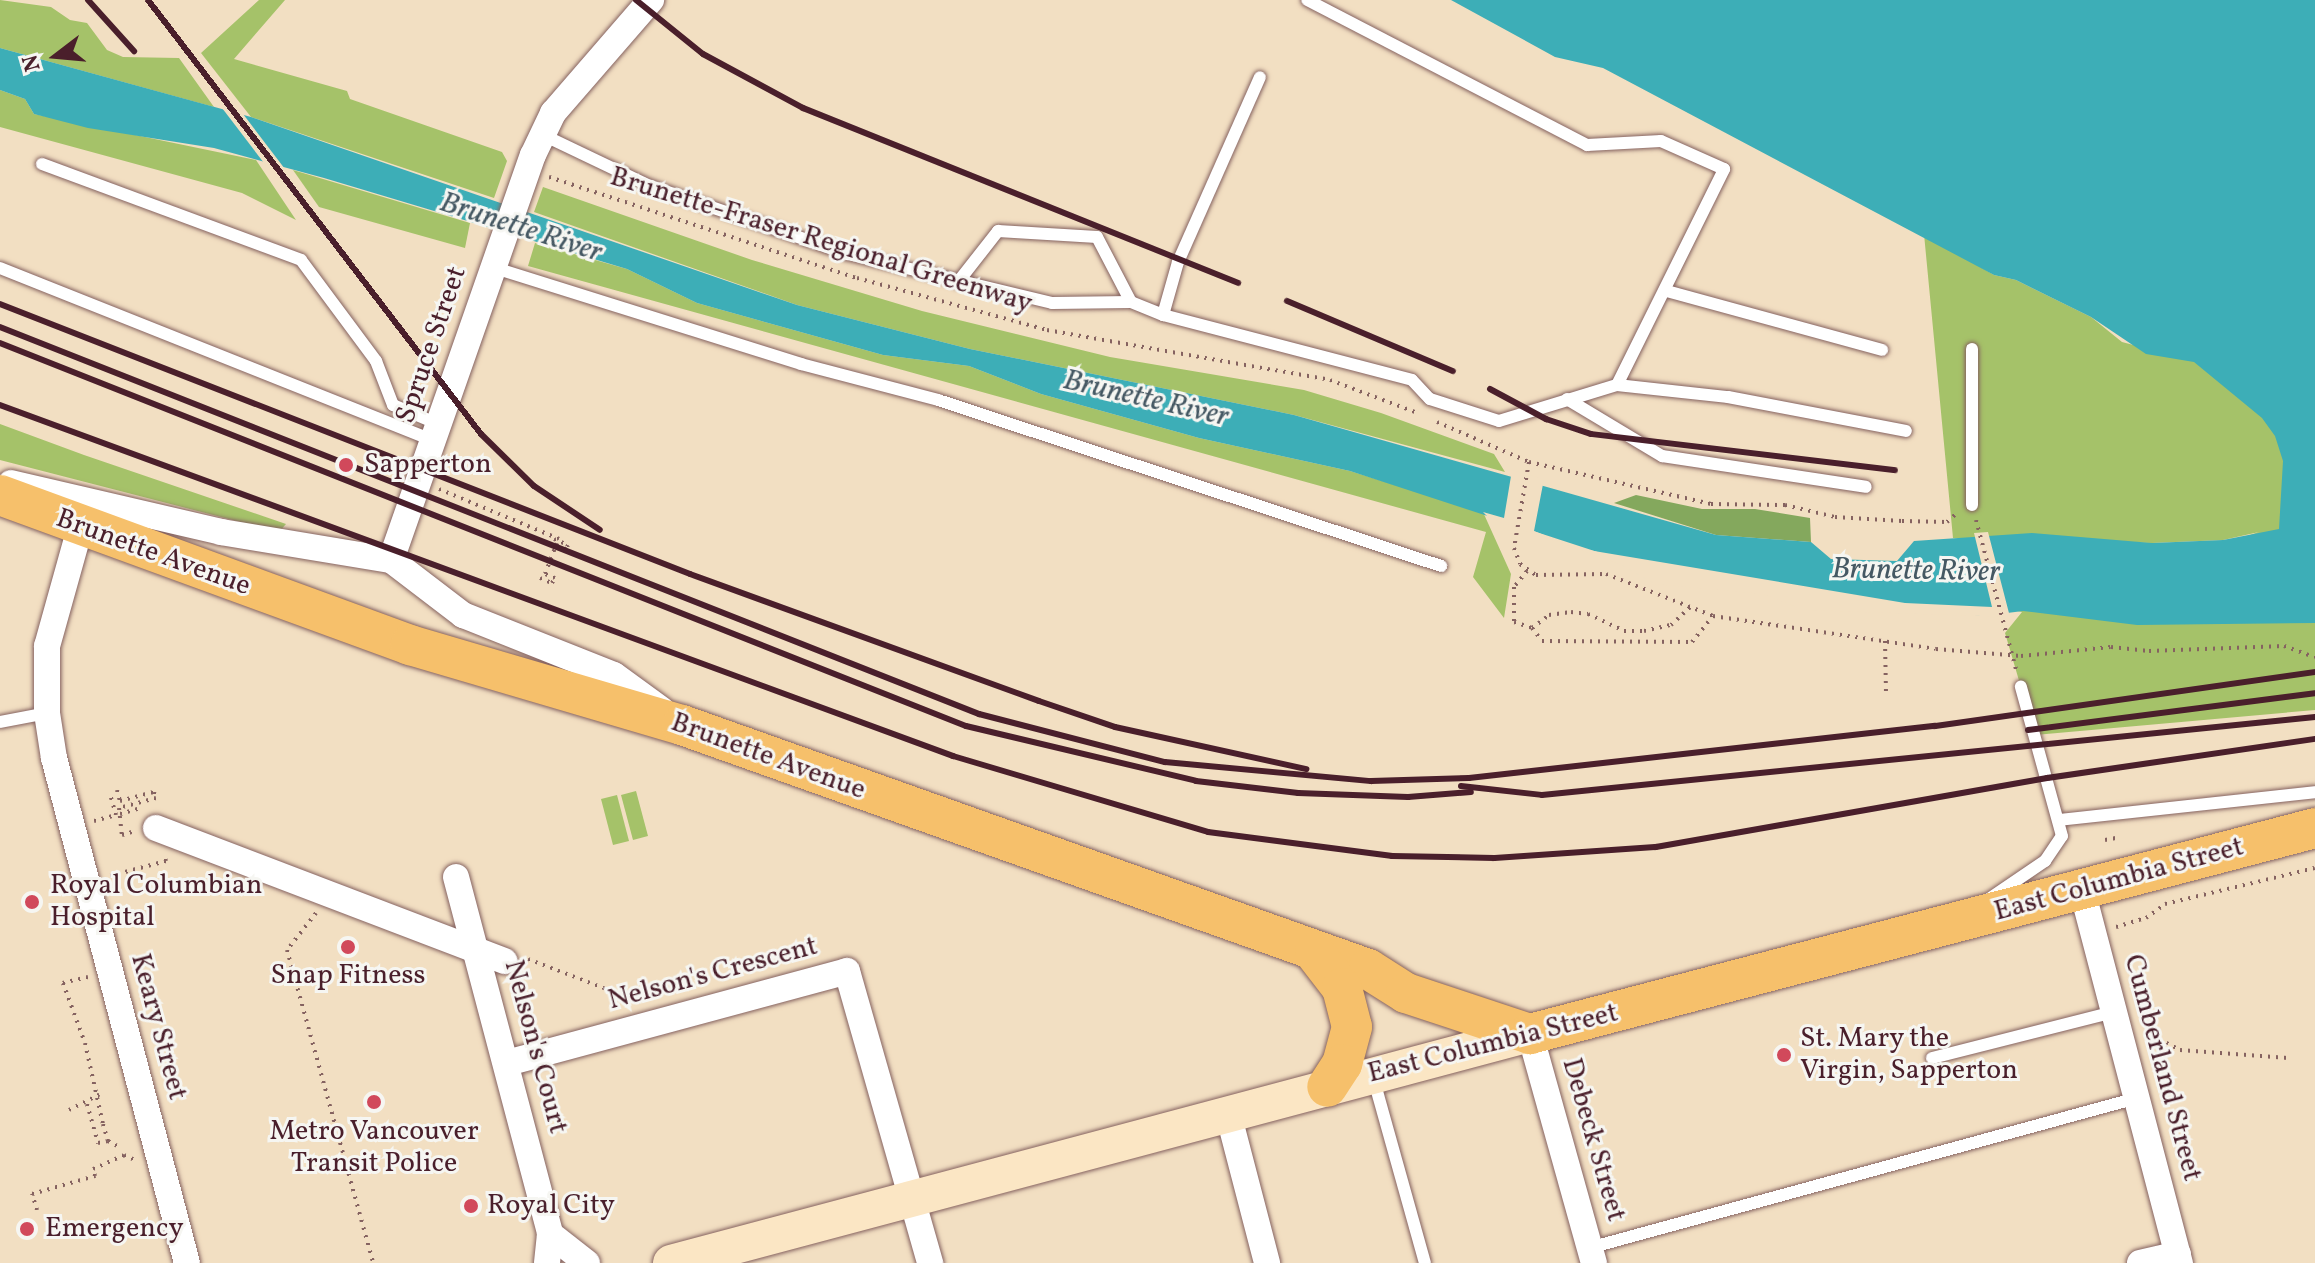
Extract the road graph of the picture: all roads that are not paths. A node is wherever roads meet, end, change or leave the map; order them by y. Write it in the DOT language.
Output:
graph roads {
  1 [pos="651,0"];
  2 [pos="1307,0"];
  3 [pos="1260,77"];
  4 [pos="543,135"];
  5 [pos="42,164"];
  6 [pos="496,256"];
  7 [pos="0,268"];
  8 [pos="958,282"];
  9 [pos="1667,291"];
  10 [pos="1131,302"];
  11 [pos="1163,315"];
  12 [pos="1972,349"];
  13 [pos="1882,350"];
  14 [pos="1617,385"];
  15 [pos="1567,399"];
  16 [pos="1906,431"];
  17 [pos="435,432"];
  18 [pos="0,480"];
  19 [pos="1866,487"];
  20 [pos="0,495"];
  21 [pos="1972,505"];
  22 [pos="80,528"];
  23 [pos="391,560"];
  24 [pos="1441,566"];
  25 [pos="2021,687"];
  26 [pos="47,713"];
  27 [pos="0,722"];
  28 [pos="682,725"];
  29 [pos="2315,792"];
  30 [pos="2059,820"];
  31 [pos="2315,828"];
  32 [pos="148,829"];
  33 [pos="456,877"];
  34 [pos="2082,890"];
  35 [pos="1954,924"];
  36 [pos="476,949"];
  37 [pos="1315,953"];
  38 [pos="511,957"];
  39 [pos="1368,969"];
  40 [pos="2114,1012"];
  41 [pos="1591,1019"];
  42 [pos="1530,1034"];
  43 [pos="1932,1058"];
  44 [pos="507,1063"];
  45 [pos="1372,1075"];
  46 [pos="1327,1087"];
  47 [pos="2137,1098"];
  48 [pos="1228,1113"];
  49 [pos="912,1197"];
  50 [pos="550,1234"];
  51 [pos="1592,1255"];
  52 [pos="712,1258"];
  53 [pos="2179,1258"];
  54 [pos="187,1263"];
  55 [pos="547,1263"];
  56 [pos="587,1263"];
  57 [pos="671,1263"];
  58 [pos="930,1263"];
  59 [pos="1267,1263"];
  60 [pos="1425,1263"];
  61 [pos="2140,1263"];
  1 -- 4 [label="street, Spruce Street"];
  2 -- 9 [label="lane"];
  3 -- 11 [label="lane"];
  4 -- 6 [label="street, Spruce Street"];
  4 -- 8 [label="lane"];
  5 -- 17 [label="lane"];
  6 -- 17 [label="street, Spruce Street"];
  6 -- 24 [label="lane"];
  7 -- 17 [label="lane"];
  8 -- 10 [label="lane"];
  8 -- 10 [label="lane"];
  9 -- 13 [label="lane"];
  9 -- 14 [label="lane"];
  10 -- 11 [label="lane"];
  11 -- 15 [label="lane"];
  12 -- 21 [label="lane"];
  14 -- 15 [label="lane"];
  14 -- 16 [label="lane"];
  15 -- 19 [label="lane"];
  17 -- 23 [label="street, Spruce Street"];
  18 -- 23 [label="street"];
  20 -- 22 [label="main road, Brunette Avenue"];
  22 -- 26 [label="street, Keary Street"];
  22 -- 28 [label="main road, Brunette Avenue"];
  23 -- 28 [label="street"];
  25 -- 30 [label="lane"];
  26 -- 27 [label="lane"];
  26 -- 54 [label="street, Keary Street"];
  28 -- 37 [label="main road, Brunette Avenue"];
  29 -- 30 [label="lane"];
  30 -- 35 [label="lane"];
  31 -- 34 [label="main road, East Columbia Street"];
  32 -- 36 [label="street"];
  33 -- 36 [label="street, Nelson's Court"];
  34 -- 35 [label="main road, East Columbia Street"];
  34 -- 40 [label="street, Cumberland Street"];
  35 -- 41 [label="main road, East Columbia Street"];
  36 -- 38 [label="street"];
  36 -- 44 [label="street, Nelson's Court"];
  37 -- 39 [label="main road, Brunette Avenue"];
  37 -- 46 [label="main road"];
  39 -- 41 [label="main road"];
  39 -- 42 [label="main road, Brunette Avenue"];
  40 -- 43 [label="lane"];
  40 -- 47 [label="street, Cumberland Street"];
  41 -- 42 [label="main road, East Columbia Street"];
  42 -- 45 [label="street, East Columbia Street"];
  42 -- 51 [label="street, Debeck Street"];
  44 -- 49 [label="street, Nelson's Crescent"];
  44 -- 50 [label="street, Nelson's Court"];
  45 -- 46 [label="street, East Columbia Street"];
  45 -- 60 [label="lane"];
  46 -- 48 [label="street, East Columbia Street"];
  47 -- 51 [label="lane"];
  47 -- 53 [label="street, Cumberland Street"];
  48 -- 49 [label="street, East Columbia Street"];
  48 -- 59 [label="street"];
  49 -- 52 [label="street, East Columbia Street"];
  49 -- 58 [label="street"];
  50 -- 55 [label="street, Nelson's Court"];
  50 -- 56 [label="street"];
  52 -- 57 [label="street, East Columbia Street"];
  53 -- 61 [label="street"];
}
